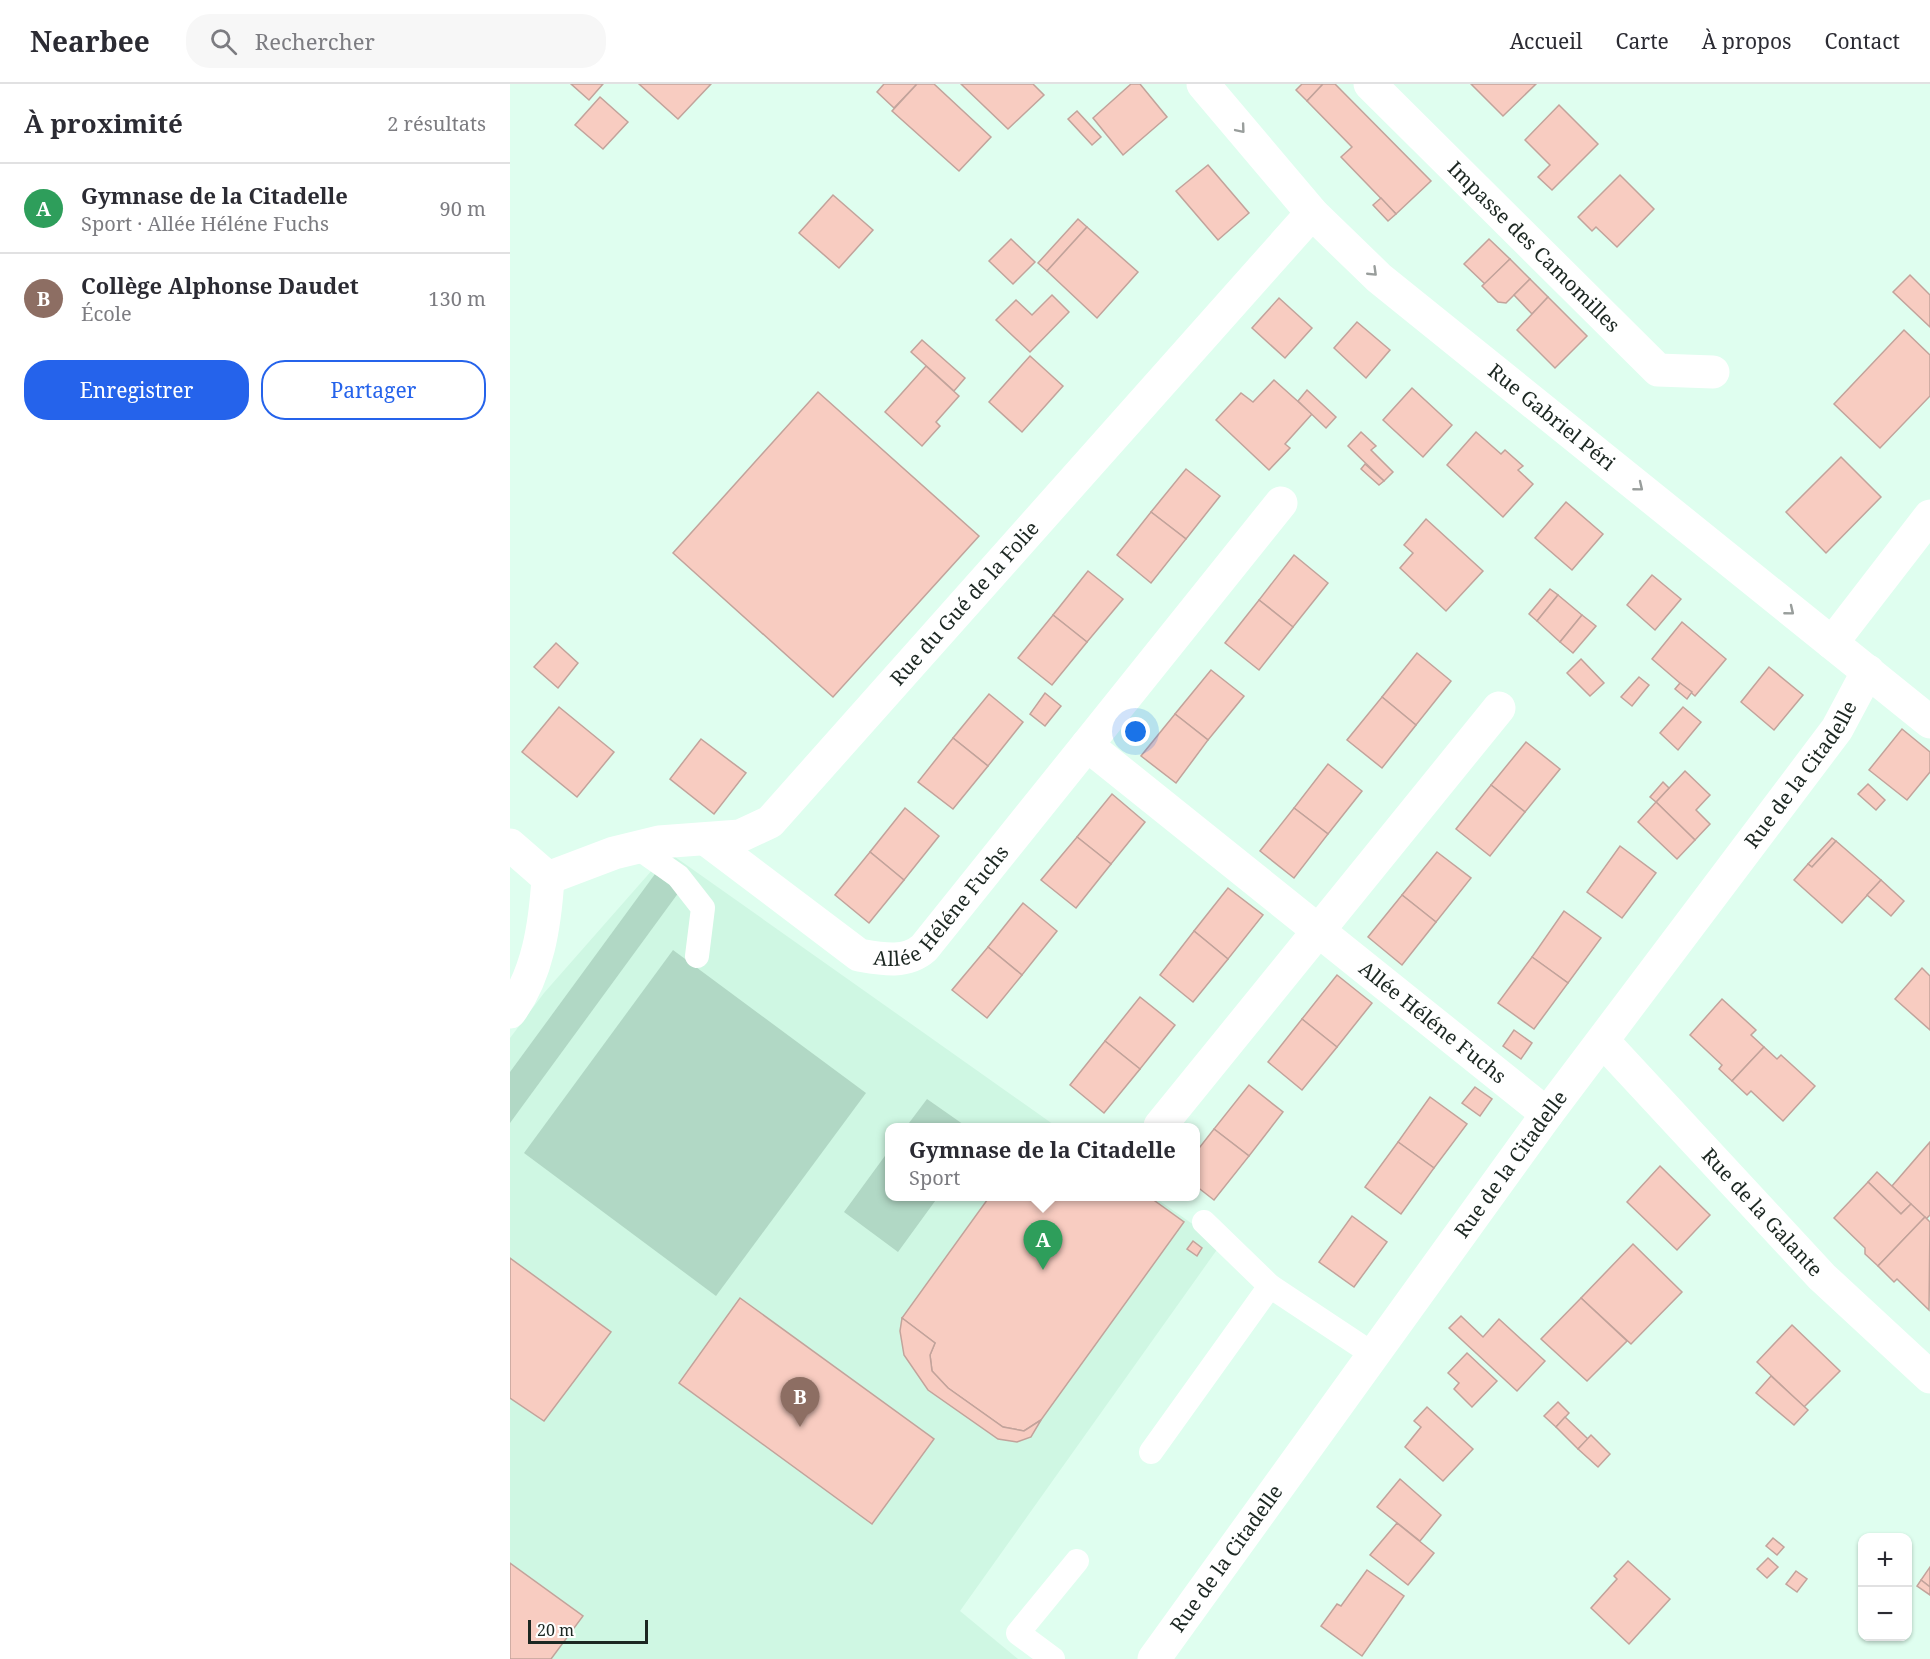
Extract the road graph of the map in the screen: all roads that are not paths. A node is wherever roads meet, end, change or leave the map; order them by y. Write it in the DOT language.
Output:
graph roads {
  1 [pos="1203,84"];
  2 [pos="1370,84"];
  3 [pos="1312,213"];
  4 [pos="1713,372"];
  5 [pos="1281,503"];
  6 [pos="1930,516"];
  7 [pos="1832,643"];
  8 [pos="1868,670"];
  9 [pos="1499,708"];
  10 [pos="1930,722"];
  11 [pos="1087,745"];
  12 [pos="707,840"];
  13 [pos="510,845"];
  14 [pos="638,848"];
  15 [pos="548,878"];
  16 [pos="1317,931"];
  17 [pos="697,956"];
  18 [pos="510,1012"];
  19 [pos="1603,1041"];
  20 [pos="1547,1114"];
  21 [pos="1162,1123"];
  22 [pos="1204,1222"];
  23 [pos="1270,1286"];
  24 [pos="1374,1355"];
  25 [pos="1930,1377"];
  26 [pos="1151,1452"];
  27 [pos="1077,1561"];
  28 [pos="1168,1654"];
  29 [pos="1053,1659"];
  1 -- 3 [label="street, Rue Gabriel Péri, one-way"];
  2 -- 4 [label="street, Impasse des Camomilles"];
  3 -- 7 [label="street, Rue Gabriel Péri, one-way"];
  3 -- 12 [label="street, Rue du Gué de la Folie"];
  5 -- 11 [label="street, Allée Héléne Fuchs"];
  6 -- 7 [label="street"];
  7 -- 8 [label="street, Rue Gabriel Péri"];
  8 -- 10 [label="street, Rue Gabriel Péri"];
  8 -- 19 [label="street, Rue de la Citadelle"];
  9 -- 16 [label="street"];
  11 -- 12 [label="street, Allée Héléne Fuchs"];
  11 -- 16 [label="street, Allée Héléne Fuchs"];
  12 -- 14 [label="street, Rue du Gué de la Folie"];
  13 -- 15 [label="street"];
  14 -- 15 [label="street, Rue du Gué de la Folie"];
  14 -- 17 [label="lane"];
  15 -- 18 [label="street"];
  16 -- 20 [label="street, Allée Héléne Fuchs"];
  16 -- 21 [label="street"];
  19 -- 20 [label="street, Rue de la Citadelle"];
  19 -- 25 [label="street, Rue de la Galante"];
  20 -- 24 [label="street, Rue de la Citadelle"];
  22 -- 23 [label="lane"];
  23 -- 24 [label="lane"];
  23 -- 26 [label="lane"];
  24 -- 28 [label="street, Rue de la Citadelle"];
  27 -- 29 [label="lane"];
}
